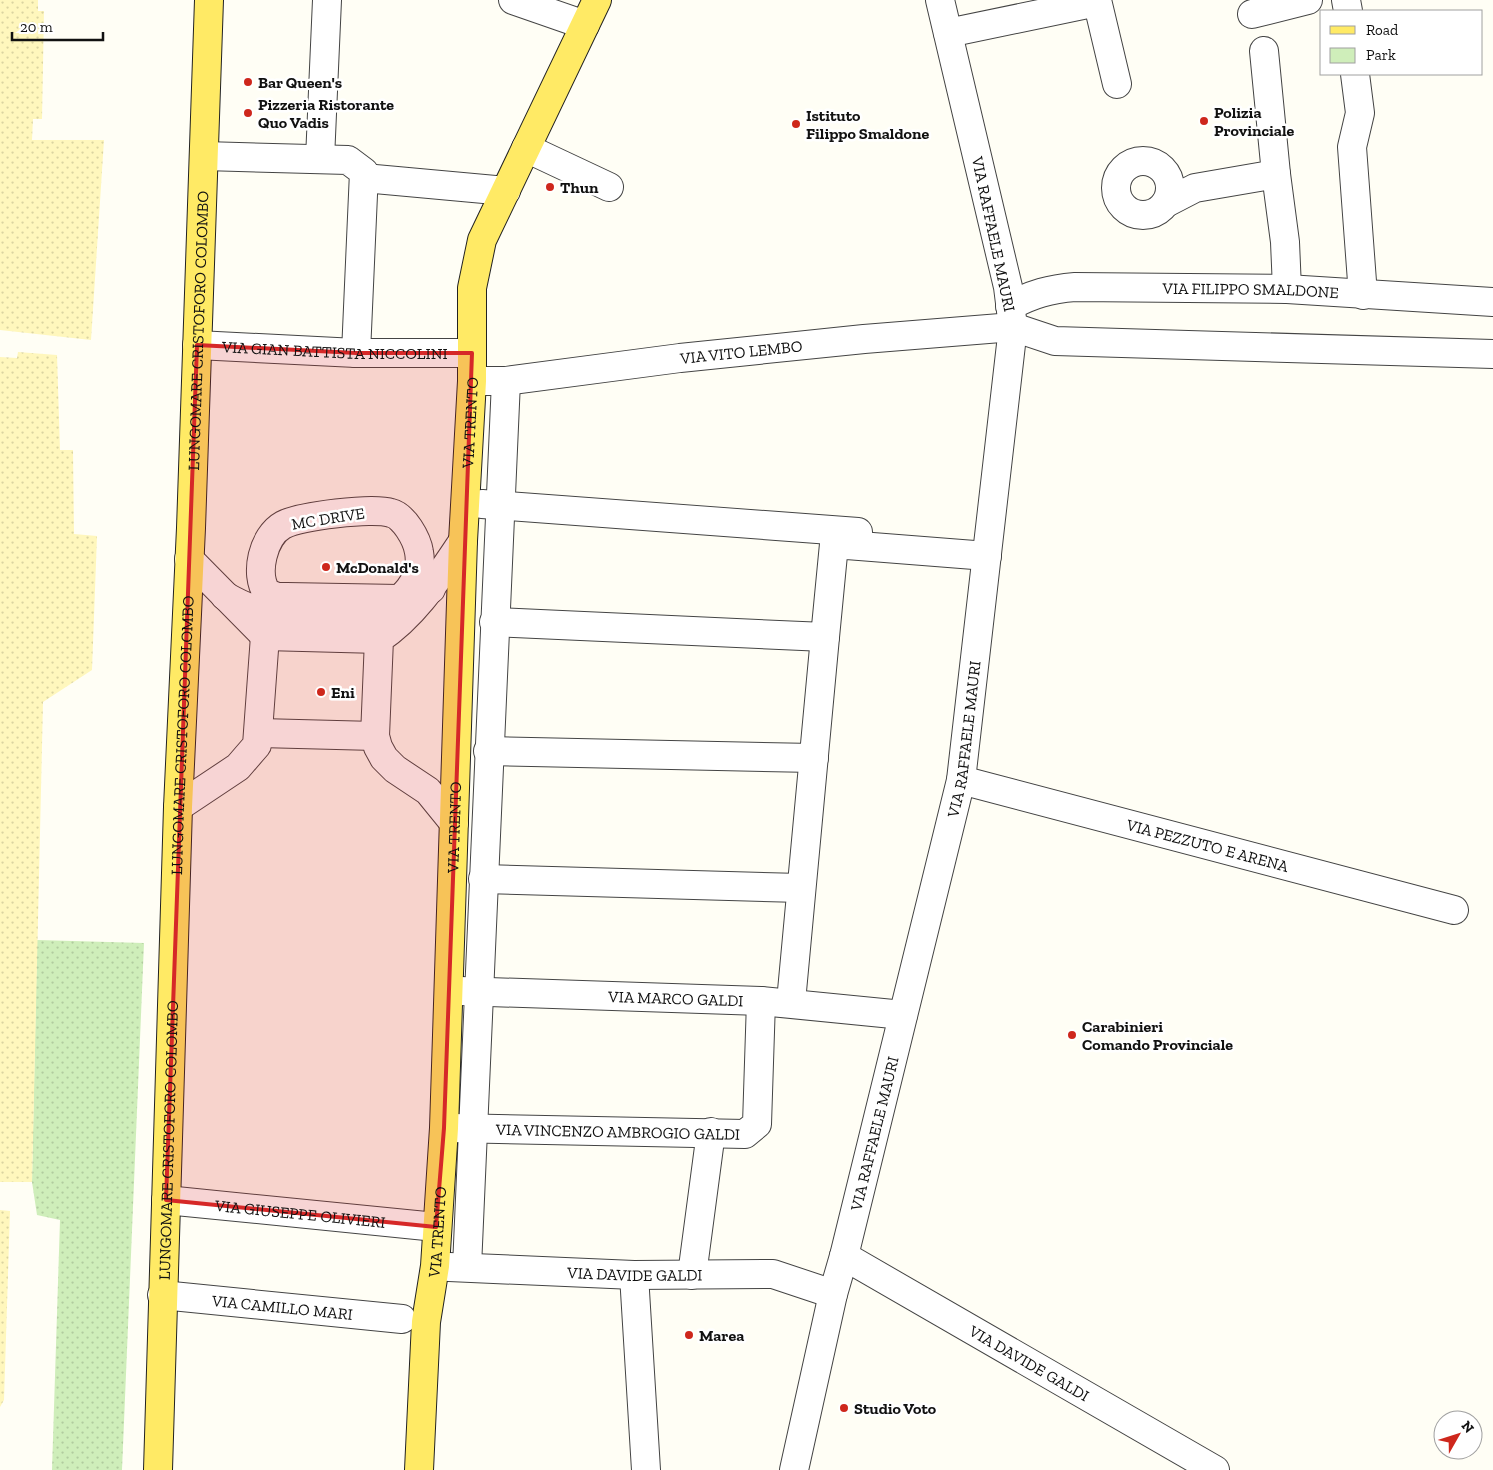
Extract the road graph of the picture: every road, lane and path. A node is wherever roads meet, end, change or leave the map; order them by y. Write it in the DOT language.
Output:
graph roads {
  1 [pos="209,0"];
  2 [pos="327,0"];
  3 [pos="513,0"];
  4 [pos="597,0"];
  5 [pos="940,0"];
  6 [pos="1308,0"];
  7 [pos="1097,1"];
  8 [pos="1252,14"];
  9 [pos="585,24"];
  10 [pos="948,33"];
  11 [pos="1264,52"];
  12 [pos="1355,75"];
  13 [pos="1117,84"];
  14 [pos="526,148"];
  15 [pos="204,156"];
  16 [pos="320,159"];
  17 [pos="1276,174"];
  18 [pos="364,178"];
  19 [pos="609,186"];
  20 [pos="506,191"];
  21 [pos="1166,203"];
  22 [pos="1287,289"];
  23 [pos="1363,295"];
  24 [pos="1493,302"];
  25 [pos="1012,317"];
  26 [pos="197,345"];
  27 [pos="356,353"];
  28 [pos="472,353"];
  29 [pos="1493,354"];
  30 [pos="472,381"];
  31 [pos="506,381"];
  32 [pos="465,503"];
  33 [pos="500,505"];
  34 [pos="463,540"];
  35 [pos="988,549"];
  36 [pos="189,559"];
  37 [pos="425,580"];
  38 [pos="226,596"];
  39 [pos="399,600"];
  40 [pos="494,629"];
  41 [pos="460,635"];
  42 [pos="265,636"];
  43 [pos="825,637"];
  44 [pos="379,639"];
  45 [pos="260,733"];
  46 [pos="375,736"];
  47 [pos="488,755"];
  48 [pos="457,758"];
  49 [pos="814,758"];
  50 [pos="961,780"];
  51 [pos="178,807"];
  52 [pos="454,823"];
  53 [pos="453,868"];
  54 [pos="483,874"];
  55 [pos="801,888"];
  56 [pos="1454,910"];
  57 [pos="478,983"];
  58 [pos="448,991"];
  59 [pos="792,991"];
  60 [pos="761,1001"];
  61 [pos="905,1006"];
  62 [pos="444,1128"];
  63 [pos="471,1128"];
  64 [pos="711,1132"];
  65 [pos="166,1200"];
  66 [pos="436,1227"];
  67 [pos="844,1256"];
  68 [pos="435,1266"];
  69 [pos="467,1267"];
  70 [pos="634,1275"];
  71 [pos="692,1275"];
  72 [pos="833,1294"];
  73 [pos="162,1295"];
  74 [pos="402,1320"];
  75 [pos="158,1470"];
  76 [pos="418,1470"];
  77 [pos="646,1470"];
  78 [pos="794,1470"];
  79 [pos="1214,1470"];
  1 -- 15 [label="main road, LUNGOMARE CRISTOFORO COLOMBO"];
  2 -- 16 [label="street"];
  3 -- 9 [label="street"];
  4 -- 9 [label="main road, VIA TRENTO"];
  5 -- 10 [label="street, VIA RAFFAELE MAURI"];
  6 -- 8 [label="street"];
  7 -- 10 [label="street"];
  7 -- 13 [label="street"];
  9 -- 14 [label="main road, VIA TRENTO"];
  10 -- 25 [label="street, VIA RAFFAELE MAURI"];
  11 -- 17 [label="street"];
  12 -- 23 [label="street"];
  14 -- 19 [label="street"];
  14 -- 20 [label="main road, VIA TRENTO"];
  15 -- 16 [label="street"];
  15 -- 26 [label="main road, LUNGOMARE CRISTOFORO COLOMBO"];
  16 -- 18 [label="street"];
  17 -- 21 [label="street"];
  17 -- 22 [label="street"];
  18 -- 20 [label="street"];
  18 -- 27 [label="street"];
  20 -- 28 [label="main road, VIA TRENTO"];
  22 -- 23 [label="street, VIA FILIPPO SMALDONE"];
  22 -- 25 [label="street, VIA FILIPPO SMALDONE"];
  23 -- 24 [label="street, VIA FILIPPO SMALDONE"];
  25 -- 29 [label="street"];
  25 -- 31 [label="street, VIA VITO LEMBO"];
  25 -- 35 [label="street, VIA RAFFAELE MAURI"];
  26 -- 27 [label="street, VIA GIAN BATTISTA NICCOLINI"];
  26 -- 36 [label="main road, LUNGOMARE CRISTOFORO COLOMBO"];
  27 -- 28 [label="street, VIA GIAN BATTISTA NICCOLINI"];
  28 -- 30 [label="main road, VIA TRENTO"];
  30 -- 31 [label="street, VIA VITO LEMBO"];
  30 -- 32 [label="main road, VIA TRENTO"];
  31 -- 33 [label="street, VIA TRENTO"];
  32 -- 33 [label="street"];
  32 -- 34 [label="main road, VIA TRENTO"];
  33 -- 35 [label="street"];
  33 -- 40 [label="street, VIA TRENTO"];
  34 -- 37 [label="street"];
  34 -- 41 [label="main road, VIA TRENTO"];
  35 -- 43 [label="street"];
  35 -- 50 [label="street, VIA RAFFAELE MAURI"];
  36 -- 38 [label="street"];
  36 -- 51 [label="main road, LUNGOMARE CRISTOFORO COLOMBO"];
  37 -- 39 [label="street, MC DRIVE"];
  37 -- 39 [label="street, MC DRIVE"];
  37 -- 41 [label="street"];
  37 -- 44 [label="street"];
  38 -- 39 [label="street, MC DRIVE"];
  38 -- 42 [label="street"];
  40 -- 41 [label="street"];
  40 -- 43 [label="street"];
  40 -- 47 [label="street, VIA TRENTO"];
  41 -- 48 [label="main road, VIA TRENTO"];
  42 -- 44 [label="street"];
  42 -- 45 [label="street"];
  43 -- 49 [label="street"];
  44 -- 46 [label="street"];
  45 -- 46 [label="street"];
  45 -- 51 [label="street"];
  46 -- 52 [label="street"];
  47 -- 48 [label="street"];
  47 -- 49 [label="street"];
  47 -- 54 [label="street, VIA TRENTO"];
  48 -- 52 [label="main road, VIA TRENTO"];
  49 -- 55 [label="street"];
  50 -- 56 [label="street, VIA PEZZUTO E ARENA"];
  50 -- 61 [label="street, VIA RAFFAELE MAURI"];
  51 -- 65 [label="main road, LUNGOMARE CRISTOFORO COLOMBO"];
  52 -- 53 [label="main road, VIA TRENTO"];
  53 -- 54 [label="street"];
  53 -- 58 [label="main road, VIA TRENTO"];
  54 -- 55 [label="street"];
  54 -- 57 [label="street, VIA TRENTO"];
  55 -- 59 [label="street"];
  57 -- 58 [label="street, VIA MARCO GALDI"];
  57 -- 59 [label="street"];
  57 -- 60 [label="street, VIA MARCO GALDI"];
  57 -- 63 [label="street, VIA TRENTO"];
  58 -- 62 [label="main road, VIA TRENTO"];
  59 -- 61 [label="street"];
  60 -- 61 [label="street, VIA MARCO GALDI"];
  60 -- 64 [label="street, VIA VINCENZO AMBROGIO GALDI"];
  61 -- 67 [label="street, VIA RAFFAELE MAURI"];
  62 -- 63 [label="street, VIA VINCENZO AMBROGIO GALDI"];
  62 -- 66 [label="main road, VIA TRENTO"];
  63 -- 64 [label="street, VIA VINCENZO AMBROGIO GALDI"];
  63 -- 69 [label="street, VIA TRENTO"];
  64 -- 71 [label="street"];
  65 -- 66 [label="street, VIA GIUSEPPE OLIVIERI"];
  65 -- 73 [label="main road, LUNGOMARE CRISTOFORO COLOMBO"];
  66 -- 68 [label="main road, VIA TRENTO"];
  67 -- 72 [label="street, VIA RAFFAELE MAURI"];
  67 -- 79 [label="street, VIA DAVIDE GALDI"];
  68 -- 69 [label="street, VIA DAVIDE GALDI"];
  68 -- 76 [label="main road, VIA TRENTO"];
  69 -- 70 [label="street, VIA DAVIDE GALDI"];
  70 -- 71 [label="street, VIA DAVIDE GALDI"];
  70 -- 77 [label="street"];
  71 -- 72 [label="street, VIA DAVIDE GALDI"];
  72 -- 78 [label="street, VIA RAFFAELE MAURI"];
  73 -- 74 [label="street, VIA CAMILLO MARI"];
  73 -- 75 [label="main road, LUNGOMARE CRISTOFORO COLOMBO"];
}
